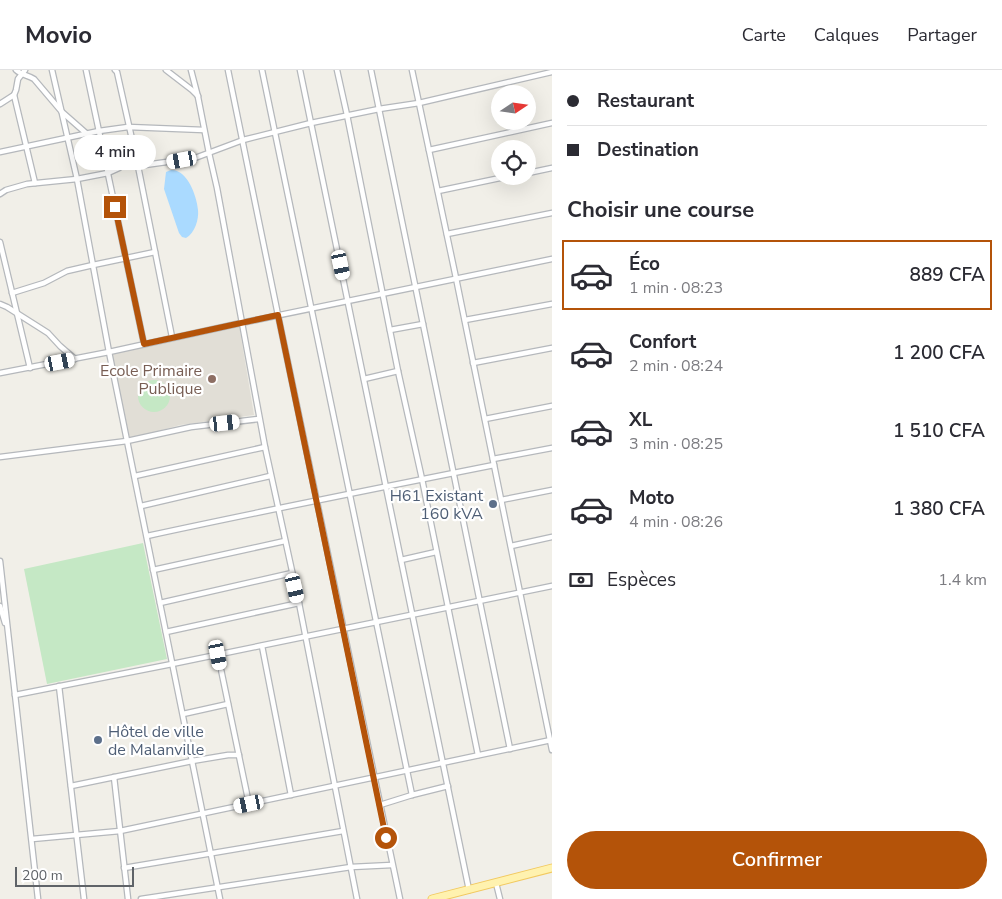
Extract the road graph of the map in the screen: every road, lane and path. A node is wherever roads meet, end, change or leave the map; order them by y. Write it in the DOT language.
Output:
graph roads {
  1 [pos="16,70"];
  2 [pos="52,70"];
  3 [pos="86,70"];
  4 [pos="115,70"];
  5 [pos="166,70"];
  6 [pos="191,70"];
  7 [pos="228,70"];
  8 [pos="262,70"];
  9 [pos="300,70"];
  10 [pos="337,70"];
  11 [pos="371,70"];
  12 [pos="412,70"];
  13 [pos="23,72"];
  14 [pos="552,72"];
  15 [pos="14,95"];
  16 [pos="198,97"];
  17 [pos="419,102"];
  18 [pos="0,104"];
  19 [pos="379,109"];
  20 [pos="62,112"];
  21 [pos="347,115"];
  22 [pos="311,123"];
  23 [pos="552,124"];
  24 [pos="128,127"];
  25 [pos="204,130"];
  26 [pos="99,131"];
  27 [pos="275,133"];
  28 [pos="87,134"];
  29 [pos="68,137"];
  30 [pos="242,140"];
  31 [pos="27,146"];
  32 [pos="102,146"];
  33 [pos="429,150"];
  34 [pos="0,152"];
  35 [pos="209,154"];
  36 [pos="126,162"];
  37 [pos="138,166"];
  38 [pos="552,168"];
  39 [pos="536,171"];
  40 [pos="108,173"];
  41 [pos="77,179"];
  42 [pos="491,180"];
  43 [pos="35,183"];
  44 [pos="438,191"];
  45 [pos="0,194"];
  46 [pos="552,213"];
  47 [pos="447,234"];
  48 [pos="0,242"];
  49 [pos="155,252"];
  50 [pos="126,258"];
  51 [pos="552,259"];
  52 [pos="93,265"];
  53 [pos="456,278"];
  54 [pos="416,286"];
  55 [pos="12,293"];
  56 [pos="382,294"];
  57 [pos="348,301"];
  58 [pos="0,304"];
  59 [pos="552,304"];
  60 [pos="311,308"];
  61 [pos="17,314"];
  62 [pos="278,315"];
  63 [pos="465,320"];
  64 [pos="241,322"];
  65 [pos="423,324"];
  66 [pos="390,330"];
  67 [pos="172,337"];
  68 [pos="144,344"];
  69 [pos="552,348"];
  70 [pos="109,352"];
  71 [pos="75,359"];
  72 [pos="474,363"];
  73 [pos="30,368"];
  74 [pos="398,371"];
  75 [pos="0,373"];
  76 [pos="364,379"];
  77 [pos="552,406"];
  78 [pos="259,419"];
  79 [pos="485,419"];
  80 [pos="127,441"];
  81 [pos="264,448"];
  82 [pos="552,448"];
  83 [pos="0,458"];
  84 [pos="494,462"];
  85 [pos="454,473"];
  86 [pos="134,476"];
  87 [pos="270,476"];
  88 [pos="422,479"];
  89 [pos="386,486"];
  90 [pos="552,490"];
  91 [pos="350,494"];
  92 [pos="316,500"];
  93 [pos="501,500"];
  94 [pos="141,506"];
  95 [pos="277,508"];
  96 [pos="147,536"];
  97 [pos="552,537"];
  98 [pos="285,541"];
  99 [pos="511,546"];
  100 [pos="436,552"];
  101 [pos="0,560"];
  102 [pos="401,560"];
  103 [pos="154,570"];
  104 [pos="292,573"];
  105 [pos="552,586"];
  106 [pos="521,593"];
  107 [pos="480,601"];
  108 [pos="160,603"];
  109 [pos="299,603"];
  110 [pos="0,606"];
  111 [pos="447,608"];
  112 [pos="412,615"];
  113 [pos="376,623"];
  114 [pos="344,629"];
  115 [pos="166,632"];
  116 [pos="9,634"];
  117 [pos="306,637"];
  118 [pos="262,646"];
  119 [pos="218,655"];
  120 [pos="172,664"];
  121 [pos="59,686"];
  122 [pos="15,695"];
  123 [pos="228,704"];
  124 [pos="182,714"];
  125 [pos="551,740"];
  126 [pos="510,749"];
  127 [pos="552,750"];
  128 [pos="239,755"];
  129 [pos="478,756"];
  130 [pos="192,761"];
  131 [pos="443,763"];
  132 [pos="407,771"];
  133 [pos="114,776"];
  134 [pos="374,777"];
  135 [pos="71,786"];
  136 [pos="334,786"];
  137 [pos="448,786"];
  138 [pos="291,795"];
  139 [pos="412,795"];
  140 [pos="249,804"];
  141 [pos="380,805"];
  142 [pos="203,813"];
  143 [pos="120,831"];
  144 [pos="343,831"];
  145 [pos="76,835"];
  146 [pos="32,840"];
  147 [pos="211,853"];
  148 [pos="392,865"];
  149 [pos="351,867"];
  150 [pos="124,868"];
  151 [pos="552,868"];
  152 [pos="496,883"];
  153 [pos="218,888"];
  154 [pos="470,890"];
  155 [pos="38,899"];
  156 [pos="84,899"];
  157 [pos="128,899"];
  158 [pos="141,899"];
  159 [pos="220,899"];
  160 [pos="357,899"];
  161 [pos="400,899"];
  162 [pos="432,899"];
  163 [pos="500,899"];
  1 -- 13 [label="street"];
  2 -- 20 [label="street"];
  3 -- 26 [label="street"];
  4 -- 24 [label="street"];
  5 -- 16 [label="street"];
  6 -- 16 [label="street"];
  7 -- 30 [label="street"];
  8 -- 27 [label="street"];
  9 -- 22 [label="street"];
  10 -- 21 [label="street"];
  11 -- 19 [label="street"];
  12 -- 17 [label="street"];
  13 -- 15 [label="street"];
  13 -- 20 [label="street"];
  14 -- 17 [label="street"];
  15 -- 18 [label="street"];
  15 -- 31 [label="street"];
  16 -- 25 [label="street"];
  17 -- 19 [label="street"];
  17 -- 33 [label="street"];
  19 -- 21 [label="street"];
  19 -- 54 [label="street"];
  20 -- 28 [label="street"];
  20 -- 29 [label="street"];
  21 -- 22 [label="street"];
  21 -- 56 [label="street"];
  22 -- 27 [label="street"];
  22 -- 57 [label="street"];
  23 -- 33 [label="street"];
  24 -- 25 [label="street"];
  24 -- 26 [label="street"];
  24 -- 37 [label="street"];
  25 -- 35 [label="street"];
  26 -- 28 [label="street"];
  26 -- 32 [label="street"];
  27 -- 30 [label="street"];
  27 -- 60 [label="street"];
  28 -- 29 [label="street"];
  28 -- 32 [label="street"];
  29 -- 31 [label="street"];
  29 -- 41 [label="street"];
  30 -- 35 [label="street"];
  30 -- 62 [label="street"];
  31 -- 34 [label="street"];
  31 -- 43 [label="street"];
  32 -- 36 [label="street"];
  32 -- 40 [label="street"];
  33 -- 44 [label="street"];
  35 -- 37 [label="street"];
  35 -- 64 [label="street"];
  36 -- 37 [label="street"];
  36 -- 40 [label="street"];
  37 -- 49 [label="street"];
  38 -- 39 [label="street"];
  40 -- 41 [label="street"];
  40 -- 50 [label="street"];
  41 -- 43 [label="street"];
  41 -- 52 [label="street"];
  42 -- 44 [label="street"];
  43 -- 45 [label="street"];
  44 -- 47 [label="street"];
  46 -- 47 [label="street"];
  47 -- 53 [label="street"];
  48 -- 55 [label="street"];
  49 -- 50 [label="street"];
  49 -- 67 [label="street"];
  50 -- 52 [label="street"];
  50 -- 68 [label="street"];
  51 -- 53 [label="street"];
  52 -- 55 [label="street"];
  52 -- 70 [label="street"];
  53 -- 54 [label="street"];
  53 -- 63 [label="street"];
  54 -- 56 [label="street"];
  54 -- 65 [label="street"];
  55 -- 61 [label="street"];
  56 -- 57 [label="street"];
  56 -- 66 [label="street"];
  57 -- 60 [label="street"];
  57 -- 76 [label="street"];
  58 -- 61 [label="street"];
  59 -- 63 [label="street"];
  60 -- 62 [label="street"];
  60 -- 91 [label="street"];
  61 -- 71 [label="street"];
  61 -- 73 [label="street"];
  62 -- 64 [label="street"];
  62 -- 92 [label="street"];
  63 -- 72 [label="street"];
  64 -- 67 [label="street"];
  64 -- 78 [label="street"];
  65 -- 66 [label="street"];
  65 -- 85 [label="street"];
  66 -- 74 [label="street"];
  67 -- 68 [label="street"];
  68 -- 70 [label="street"];
  69 -- 72 [label="street"];
  70 -- 71 [label="street"];
  70 -- 80 [label="street"];
  71 -- 73 [label="street"];
  72 -- 79 [label="street"];
  73 -- 75 [label="street"];
  74 -- 76 [label="street"];
  74 -- 88 [label="street"];
  76 -- 89 [label="street"];
  77 -- 79 [label="street"];
  78 -- 80 [label="street"];
  78 -- 81 [label="street"];
  79 -- 84 [label="street"];
  80 -- 83 [label="street"];
  80 -- 86 [label="street"];
  81 -- 86 [label="street"];
  81 -- 87 [label="street"];
  82 -- 84 [label="street"];
  84 -- 85 [label="street"];
  84 -- 93 [label="street"];
  85 -- 88 [label="street"];
  85 -- 107 [label="street"];
  86 -- 94 [label="street"];
  87 -- 94 [label="street"];
  87 -- 95 [label="street"];
  88 -- 89 [label="street"];
  88 -- 100 [label="street"];
  89 -- 91 [label="street"];
  89 -- 102 [label="street"];
  90 -- 93 [label="street"];
  91 -- 92 [label="street"];
  91 -- 113 [label="street"];
  92 -- 95 [label="street"];
  92 -- 114 [label="street"];
  93 -- 99 [label="street"];
  94 -- 96 [label="street"];
  95 -- 96 [label="street"];
  95 -- 98 [label="street"];
  96 -- 103 [label="street"];
  97 -- 99 [label="street"];
  98 -- 103 [label="street"];
  98 -- 104 [label="street"];
  99 -- 106 [label="street"];
  100 -- 102 [label="street"];
  100 -- 111 [label="street"];
  101 -- 116 [label="street"];
  102 -- 112 [label="street"];
  103 -- 108 [label="street"];
  104 -- 108 [label="street"];
  104 -- 109 [label="street"];
  105 -- 106 [label="street"];
  106 -- 107 [label="street"];
  106 -- 125 [label="street"];
  107 -- 111 [label="street"];
  107 -- 126 [label="street"];
  108 -- 115 [label="street"];
  109 -- 115 [label="street"];
  109 -- 117 [label="street"];
  110 -- 116 [label="street"];
  111 -- 112 [label="street"];
  111 -- 129 [label="street"];
  112 -- 113 [label="street"];
  112 -- 131 [label="street"];
  113 -- 114 [label="street"];
  113 -- 132 [label="street"];
  114 -- 117 [label="street"];
  114 -- 134 [label="street"];
  115 -- 120 [label="street"];
  116 -- 122 [label="street"];
  117 -- 118 [label="street"];
  117 -- 136 [label="street"];
  118 -- 119 [label="street"];
  118 -- 138 [label="street"];
  119 -- 120 [label="street"];
  119 -- 123 [label="street"];
  120 -- 121 [label="street"];
  120 -- 124 [label="street"];
  121 -- 122 [label="street"];
  121 -- 135 [label="street"];
  122 -- 146 [label="street"];
  123 -- 124 [label="street"];
  123 -- 128 [label="street"];
  124 -- 130 [label="street"];
  125 -- 126 [label="street"];
  125 -- 127 [label="street"];
  126 -- 129 [label="street"];
  128 -- 130 [label="street"];
  128 -- 140 [label="street"];
  129 -- 131 [label="street"];
  130 -- 133 [label="street"];
  130 -- 142 [label="street"];
  131 -- 132 [label="street"];
  131 -- 137 [label="street"];
  132 -- 134 [label="street"];
  132 -- 139 [label="street"];
  133 -- 135 [label="street"];
  133 -- 143 [label="street"];
  134 -- 136 [label="street"];
  134 -- 141 [label="street"];
  135 -- 145 [label="street"];
  136 -- 138 [label="street"];
  136 -- 144 [label="street"];
  137 -- 139 [label="street"];
  137 -- 154 [label="street"];
  138 -- 140 [label="street"];
  139 -- 141 [label="street"];
  140 -- 142 [label="street"];
  141 -- 148 [label="street"];
  142 -- 143 [label="street"];
  142 -- 147 [label="street"];
  143 -- 145 [label="street"];
  143 -- 150 [label="street"];
  144 -- 147 [label="street"];
  144 -- 149 [label="street"];
  145 -- 146 [label="street"];
  145 -- 156 [label="street"];
  146 -- 155 [label="street"];
  147 -- 150 [label="street"];
  147 -- 153 [label="street"];
  148 -- 149 [label="street"];
  148 -- 161 [label="street"];
  149 -- 153 [label="street"];
  149 -- 160 [label="street"];
  150 -- 157 [label="street"];
  151 -- 152 [label="main road"];
  152 -- 154 [label="main road"];
  152 -- 163 [label="street"];
  153 -- 158 [label="street"];
  153 -- 159 [label="street"];
  154 -- 162 [label="main road"];
}
